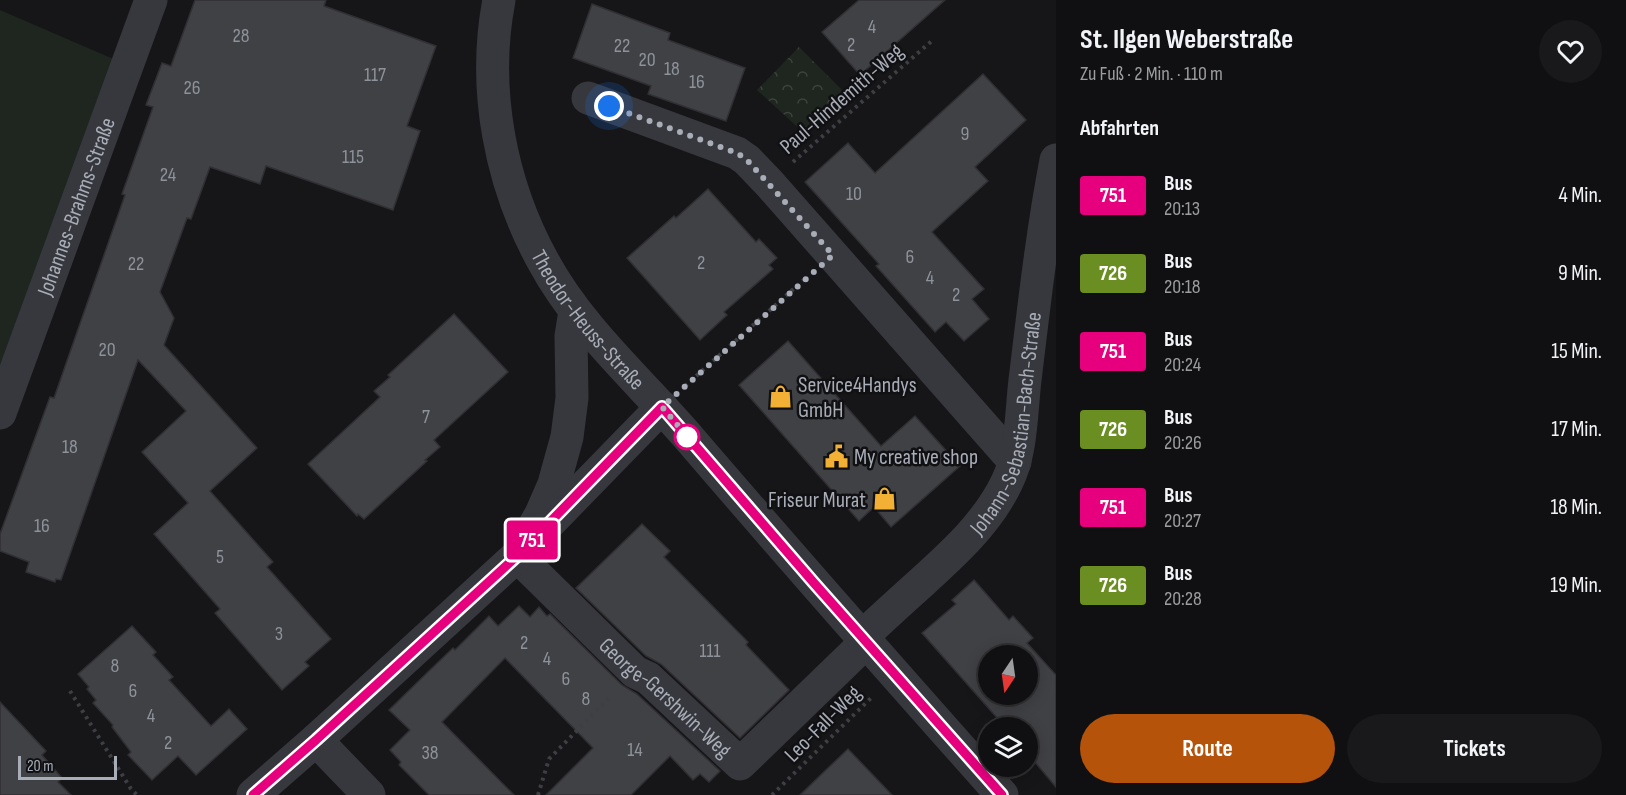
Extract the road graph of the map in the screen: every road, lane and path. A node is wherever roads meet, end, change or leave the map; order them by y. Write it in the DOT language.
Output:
graph roads {
  1 [pos="151,0"];
  2 [pos="499,0"];
  3 [pos="934,39"];
  4 [pos="588,98"];
  5 [pos="1056,160"];
  6 [pos="769,183"];
  7 [pos="833,255"];
  8 [pos="575,310"];
  9 [pos="662,407"];
  10 [pos="0,413"];
  11 [pos="1015,462"];
  12 [pos="517,556"];
  13 [pos="864,639"];
  14 [pos="634,672"];
  15 [pos="895,674"];
  16 [pos="70,691"];
  17 [pos="316,740"];
  18 [pos="137,795"];
  19 [pos="253,795"];
  20 [pos="369,795"];
  21 [pos="538,795"];
  22 [pos="772,795"];
  23 [pos="1002,795"];
  1 -- 10 [label="street, Johannes-Brahms-Straße"];
  2 -- 8 [label="street, Theodor-Heuss-Straße"];
  3 -- 6 [label="path, Paul-Hindemith-Weg"];
  4 -- 6 [label="street"];
  5 -- 11 [label="street, Johann-Sebastian-Bach-Straße"];
  6 -- 7 [label="street"];
  7 -- 9 [label="path"];
  7 -- 11 [label="street"];
  8 -- 9 [label="street, Theodor-Heuss-Straße"];
  8 -- 12 [label="street"];
  9 -- 12 [label="street"];
  9 -- 13 [label="street, Theodor-Heuss-Straße"];
  11 -- 13 [label="street, Johann-Sebastian-Bach-Straße"];
  12 -- 14 [label="street, George-Gershwin-Weg"];
  12 -- 17 [label="street"];
  13 -- 14 [label="street, George-Gershwin-Weg"];
  13 -- 15 [label="street, Theodor-Heuss-Straße"];
  14 -- 21 [label="path"];
  15 -- 22 [label="path, Leo-Fall-Weg"];
  15 -- 23 [label="street, Theodor-Heuss-Straße"];
  16 -- 18 [label="path"];
  17 -- 19 [label="street"];
  17 -- 20 [label="street"];
}
